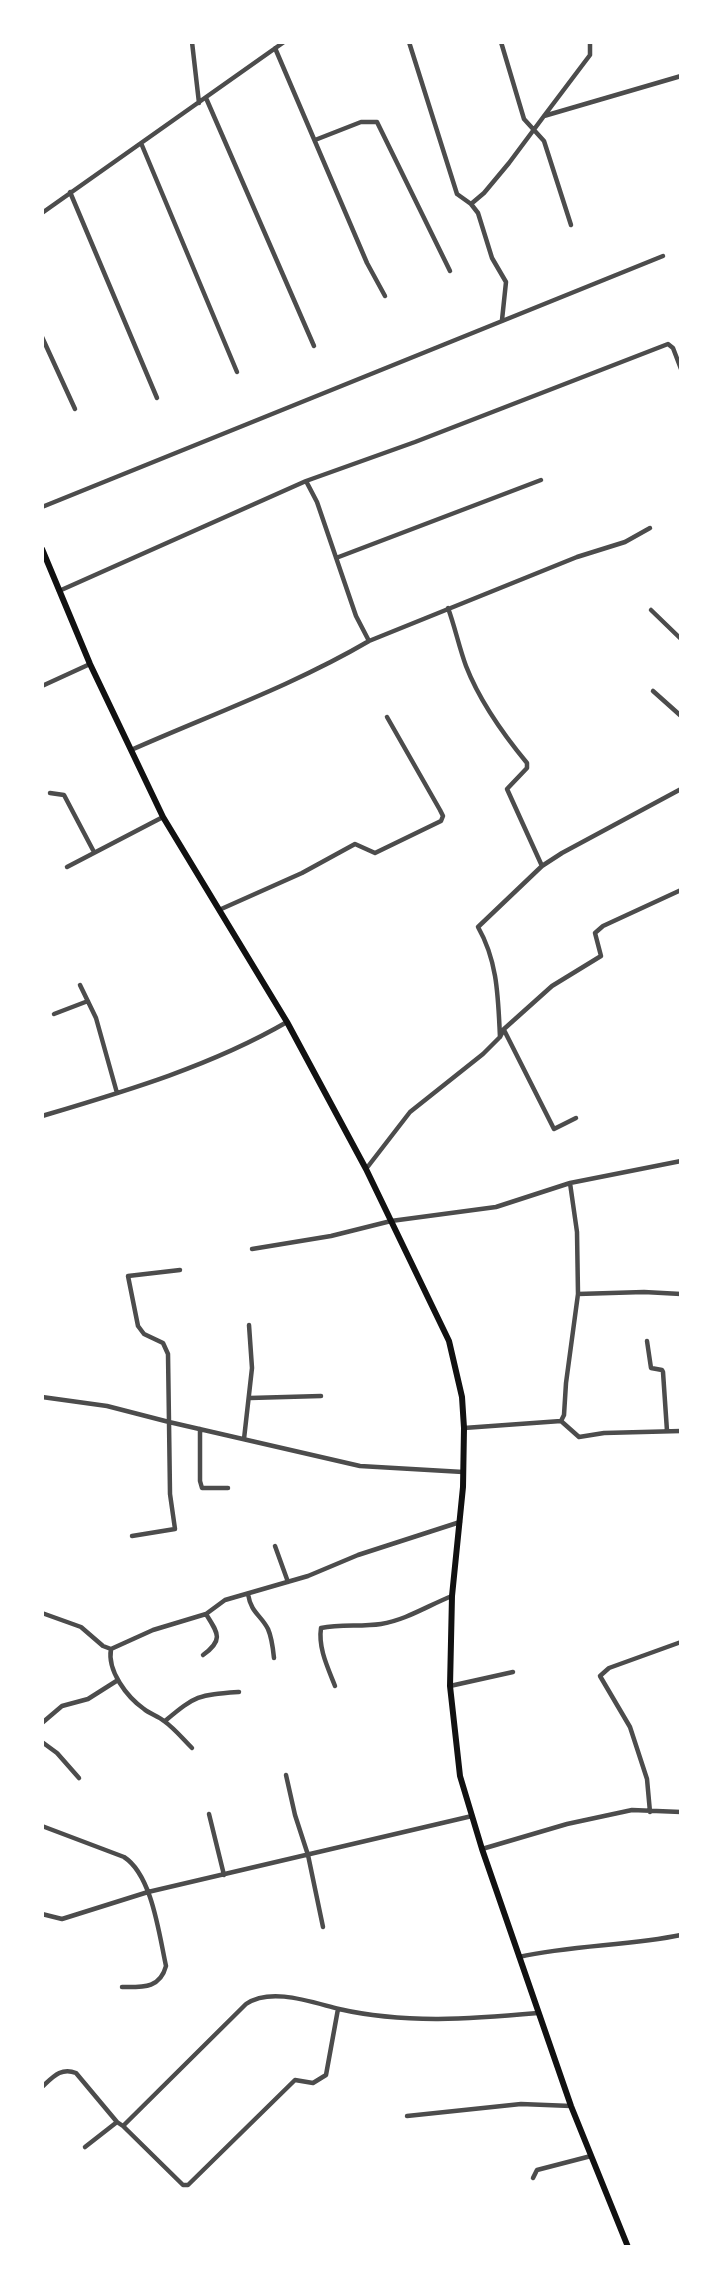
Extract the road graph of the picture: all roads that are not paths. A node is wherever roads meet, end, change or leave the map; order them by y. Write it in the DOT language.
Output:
graph roads {
  1 [pos="192,42"];
  2 [pos="284,42"];
  3 [pos="409,42"];
  4 [pos="501,42"];
  5 [pos="590,42"];
  6 [pos="275,48"];
  7 [pos="681,76"];
  8 [pos="206,98"];
  9 [pos="199,103"];
  10 [pos="544,116"];
  11 [pos="534,130"];
  12 [pos="315,140"];
  13 [pos="141,143"];
  14 [pos="70,192"];
  15 [pos="471,204"];
  16 [pos="42,213"];
  17 [pos="571,225"];
  18 [pos="663,256"];
  19 [pos="450,271"];
  20 [pos="385,296"];
  21 [pos="502,321"];
  22 [pos="42,337"];
  23 [pos="314,346"];
  24 [pos="681,369"];
  25 [pos="237,372"];
  26 [pos="157,398"];
  27 [pos="75,408"];
  28 [pos="541,480"];
  29 [pos="306,481"];
  30 [pos="42,507"];
  31 [pos="650,528"];
  32 [pos="42,549"];
  33 [pos="336,558"];
  34 [pos="59,591"];
  35 [pos="448,608"];
  36 [pos="651,610"];
  37 [pos="681,639"];
  38 [pos="369,641"];
  39 [pos="90,664"];
  40 [pos="42,686"];
  41 [pos="653,691"];
  42 [pos="681,716"];
  43 [pos="387,717"];
  44 [pos="130,750"];
  45 [pos="681,789"];
  46 [pos="50,793"];
  47 [pos="163,817"];
  48 [pos="94,852"];
  49 [pos="67,866"];
  50 [pos="542,866"];
  51 [pos="681,890"];
  52 [pos="219,910"];
  53 [pos="80,985"];
  54 [pos="88,1002"];
  55 [pos="54,1014"];
  56 [pos="288,1022"];
  57 [pos="504,1029"];
  58 [pos="500,1037"];
  59 [pos="117,1093"];
  60 [pos="42,1116"];
  61 [pos="576,1118"];
  62 [pos="681,1161"];
  63 [pos="366,1168"];
  64 [pos="570,1183"];
  65 [pos="391,1221"];
  66 [pos="252,1249"];
  67 [pos="180,1270"];
  68 [pos="578,1294"];
  69 [pos="681,1294"];
  70 [pos="249,1325"];
  71 [pos="647,1341"];
  72 [pos="321,1396"];
  73 [pos="42,1397"];
  74 [pos="250,1398"];
  75 [pos="561,1421"];
  76 [pos="169,1422"];
  77 [pos="464,1428"];
  78 [pos="200,1429"];
  79 [pos="667,1431"];
  80 [pos="681,1431"];
  81 [pos="244,1439"];
  82 [pos="463,1472"];
  83 [pos="228,1488"];
  84 [pos="460,1522"];
  85 [pos="132,1536"];
  86 [pos="275,1546"];
  87 [pos="288,1582"];
  88 [pos="248,1594"];
  89 [pos="452,1596"];
  90 [pos="42,1613"];
  91 [pos="206,1614"];
  92 [pos="681,1642"];
  93 [pos="111,1649"];
  94 [pos="203,1656"];
  95 [pos="274,1658"];
  96 [pos="513,1672"];
  97 [pos="118,1680"];
  98 [pos="335,1686"];
  99 [pos="450,1686"];
  100 [pos="239,1692"];
  101 [pos="165,1721"];
  102 [pos="42,1723"];
  103 [pos="42,1742"];
  104 [pos="192,1748"];
  105 [pos="286,1775"];
  106 [pos="79,1778"];
  107 [pos="650,1812"];
  108 [pos="681,1812"];
  109 [pos="209,1814"];
  110 [pos="472,1816"];
  111 [pos="42,1826"];
  112 [pos="482,1849"];
  113 [pos="308,1855"];
  114 [pos="224,1875"];
  115 [pos="148,1892"];
  116 [pos="42,1914"];
  117 [pos="323,1927"];
  118 [pos="681,1935"];
  119 [pos="519,1957"];
  120 [pos="122,1987"];
  121 [pos="338,2009"];
  122 [pos="538,2013"];
  123 [pos="42,2087"];
  124 [pos="571,2106"];
  125 [pos="407,2116"];
  126 [pos="117,2122"];
  127 [pos="123,2126"];
  128 [pos="85,2147"];
  129 [pos="591,2156"];
  130 [pos="533,2178"];
  131 [pos="628,2247"];
  1 -- 9 [label="street"];
  2 -- 6 [label="street"];
  3 -- 15 [label="street"];
  4 -- 11 [label="street"];
  5 -- 10 [label="street"];
  6 -- 8 [label="street"];
  6 -- 12 [label="street"];
  7 -- 10 [label="street"];
  8 -- 9 [label="street"];
  8 -- 23 [label="street"];
  9 -- 13 [label="street"];
  10 -- 11 [label="street"];
  11 -- 15 [label="street"];
  11 -- 17 [label="street"];
  12 -- 19 [label="street"];
  12 -- 20 [label="street"];
  13 -- 14 [label="street"];
  13 -- 25 [label="street"];
  14 -- 16 [label="street"];
  14 -- 26 [label="street"];
  15 -- 21 [label="street"];
  18 -- 21 [label="street"];
  21 -- 30 [label="street"];
  22 -- 27 [label="street"];
  24 -- 29 [label="street"];
  28 -- 33 [label="street"];
  29 -- 33 [label="street"];
  29 -- 34 [label="street"];
  31 -- 35 [label="street"];
  32 -- 34 [label="main road"];
  33 -- 38 [label="street"];
  34 -- 39 [label="main road"];
  35 -- 38 [label="street"];
  35 -- 50 [label="street"];
  36 -- 37 [label="street"];
  38 -- 44 [label="street"];
  39 -- 40 [label="street"];
  39 -- 44 [label="main road"];
  41 -- 42 [label="street"];
  43 -- 52 [label="street"];
  44 -- 47 [label="main road"];
  45 -- 50 [label="street"];
  46 -- 48 [label="street"];
  47 -- 48 [label="street"];
  47 -- 52 [label="main road"];
  48 -- 49 [label="street"];
  50 -- 58 [label="street"];
  51 -- 57 [label="street"];
  52 -- 56 [label="main road"];
  53 -- 54 [label="street"];
  54 -- 55 [label="street"];
  54 -- 59 [label="street"];
  56 -- 59 [label="street"];
  56 -- 63 [label="main road"];
  57 -- 58 [label="street"];
  57 -- 61 [label="street"];
  58 -- 63 [label="street"];
  59 -- 60 [label="street"];
  62 -- 64 [label="street"];
  63 -- 65 [label="main road"];
  64 -- 65 [label="street"];
  64 -- 68 [label="street"];
  65 -- 66 [label="street"];
  65 -- 77 [label="main road"];
  67 -- 76 [label="street"];
  68 -- 69 [label="street"];
  68 -- 75 [label="street"];
  70 -- 74 [label="street"];
  71 -- 79 [label="street"];
  72 -- 74 [label="street"];
  73 -- 76 [label="street"];
  74 -- 81 [label="street"];
  75 -- 77 [label="street"];
  75 -- 79 [label="street"];
  76 -- 78 [label="street"];
  76 -- 85 [label="street"];
  77 -- 82 [label="main road"];
  78 -- 81 [label="street"];
  78 -- 83 [label="street"];
  79 -- 80 [label="street"];
  81 -- 82 [label="street"];
  82 -- 84 [label="main road"];
  84 -- 87 [label="street"];
  84 -- 89 [label="main road"];
  86 -- 87 [label="street"];
  87 -- 88 [label="street"];
  88 -- 91 [label="street"];
  88 -- 95 [label="street"];
  89 -- 98 [label="street"];
  89 -- 99 [label="main road"];
  90 -- 93 [label="street"];
  91 -- 93 [label="street"];
  91 -- 94 [label="street"];
  92 -- 107 [label="street"];
  93 -- 97 [label="street"];
  96 -- 99 [label="street"];
  97 -- 101 [label="street"];
  97 -- 102 [label="street"];
  99 -- 110 [label="main road"];
  100 -- 101 [label="street"];
  101 -- 104 [label="street"];
  103 -- 106 [label="street"];
  105 -- 113 [label="street"];
  107 -- 108 [label="street"];
  107 -- 112 [label="street"];
  109 -- 114 [label="street"];
  110 -- 112 [label="main road"];
  110 -- 113 [label="street"];
  111 -- 115 [label="street"];
  112 -- 119 [label="main road"];
  113 -- 114 [label="street"];
  113 -- 117 [label="street"];
  114 -- 115 [label="street"];
  115 -- 116 [label="street"];
  115 -- 120 [label="street"];
  118 -- 119 [label="street"];
  119 -- 122 [label="main road"];
  121 -- 122 [label="street"];
  121 -- 127 [label="street"];
  121 -- 127 [label="street"];
  122 -- 124 [label="main road"];
  123 -- 126 [label="street"];
  124 -- 125 [label="street"];
  124 -- 129 [label="main road"];
  126 -- 127 [label="street"];
  126 -- 128 [label="street"];
  129 -- 130 [label="street"];
  129 -- 131 [label="main road"];
}
